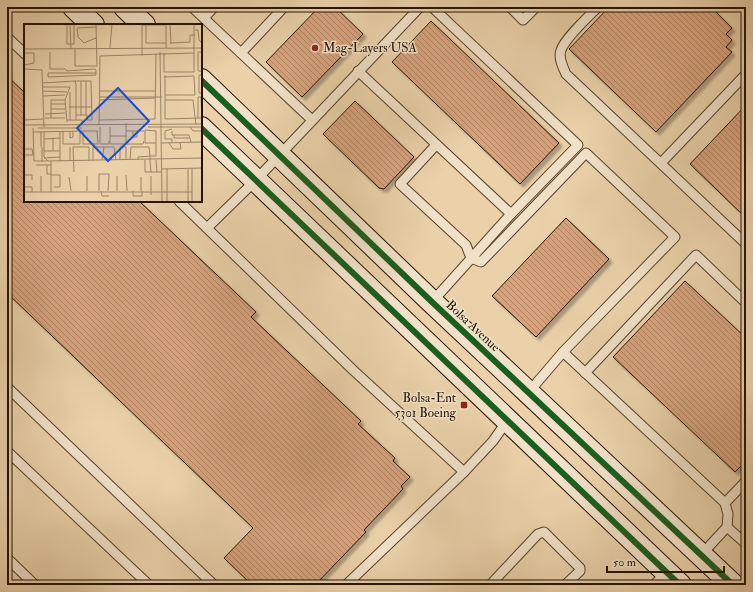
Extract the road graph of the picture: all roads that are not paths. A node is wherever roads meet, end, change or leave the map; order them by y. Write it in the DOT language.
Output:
graph roads {
  1 [pos="74,7"];
  2 [pos="126,7"];
  3 [pos="192,7"];
  4 [pos="214,7"];
  5 [pos="284,7"];
  6 [pos="420,7"];
  7 [pos="432,7"];
  8 [pos="510,7"];
  9 [pos="536,7"];
  10 [pos="598,7"];
  11 [pos="204,18"];
  12 [pos="92,24"];
  13 [pos="143,24"];
  14 [pos="7,37"];
  15 [pos="24,53"];
  16 [pos="241,53"];
  17 [pos="358,71"];
  18 [pos="746,74"];
  19 [pos="202,81"];
  20 [pos="312,120"];
  21 [pos="202,129"];
  22 [pos="436,145"];
  23 [pos="279,156"];
  24 [pos="661,163"];
  25 [pos="256,180"];
  26 [pos="180,202"];
  27 [pos="511,214"];
  28 [pos="207,228"];
  29 [pos="746,244"];
  30 [pos="471,258"];
  31 [pos="432,302"];
  32 [pos="746,303"];
  33 [pos="563,352"];
  34 [pos="585,373"];
  35 [pos="7,387"];
  36 [pos="528,393"];
  37 [pos="508,420"];
  38 [pos="7,451"];
  39 [pos="464,472"];
  40 [pos="746,481"];
  41 [pos="725,503"];
  42 [pos="727,526"];
  43 [pos="744,539"];
  44 [pos="701,555"];
  45 [pos="7,558"];
  46 [pos="667,581"];
  47 [pos="35,585"];
  48 [pos="149,585"];
  49 [pos="214,585"];
  50 [pos="346,585"];
  51 [pos="490,585"];
  52 [pos="565,585"];
  53 [pos="733,585"];
  1 -- 12 [label="main road"];
  2 -- 13 [label="main road"];
  3 -- 11 [label="lane"];
  4 -- 11 [label="lane"];
  5 -- 16 [label="lane"];
  6 -- 17 [label="lane"];
  7 -- 27 [label="lane"];
  8 -- 9 [label="lane"];
  10 -- 24 [label="lane"];
  11 -- 16 [label="lane"];
  14 -- 15 [label="lane"];
  16 -- 20 [label="lane"];
  17 -- 20 [label="lane"];
  17 -- 22 [label="lane"];
  18 -- 24 [label="lane"];
  19 -- 23 [label="main road, Bolsa Avenue"];
  20 -- 23 [label="lane"];
  21 -- 25 [label="main road"];
  22 -- 27 [label="lane"];
  22 -- 30 [label="lane"];
  23 -- 25 [label="lane"];
  23 -- 31 [label="main road, Bolsa Avenue"];
  24 -- 29 [label="lane"];
  25 -- 28 [label="lane"];
  25 -- 37 [label="main road"];
  26 -- 28 [label="lane"];
  27 -- 30 [label="lane"];
  28 -- 39 [label="lane"];
  30 -- 31 [label="lane"];
  30 -- 33 [label="lane"];
  31 -- 36 [label="main road, Bolsa Avenue"];
  32 -- 34 [label="lane"];
  33 -- 34 [label="lane"];
  33 -- 36 [label="lane"];
  34 -- 41 [label="lane"];
  35 -- 49 [label="lane"];
  36 -- 37 [label="main road"];
  36 -- 44 [label="main road, Bolsa Avenue"];
  37 -- 39 [label="lane"];
  37 -- 46 [label="main road"];
  38 -- 48 [label="lane"];
  39 -- 50 [label="lane"];
  40 -- 41 [label="lane"];
  41 -- 42 [label="lane"];
  42 -- 43 [label="lane"];
  42 -- 44 [label="lane"];
  44 -- 53 [label="main road, Bolsa Avenue"];
  45 -- 47 [label="lane"];
  51 -- 52 [label="lane"];
}
